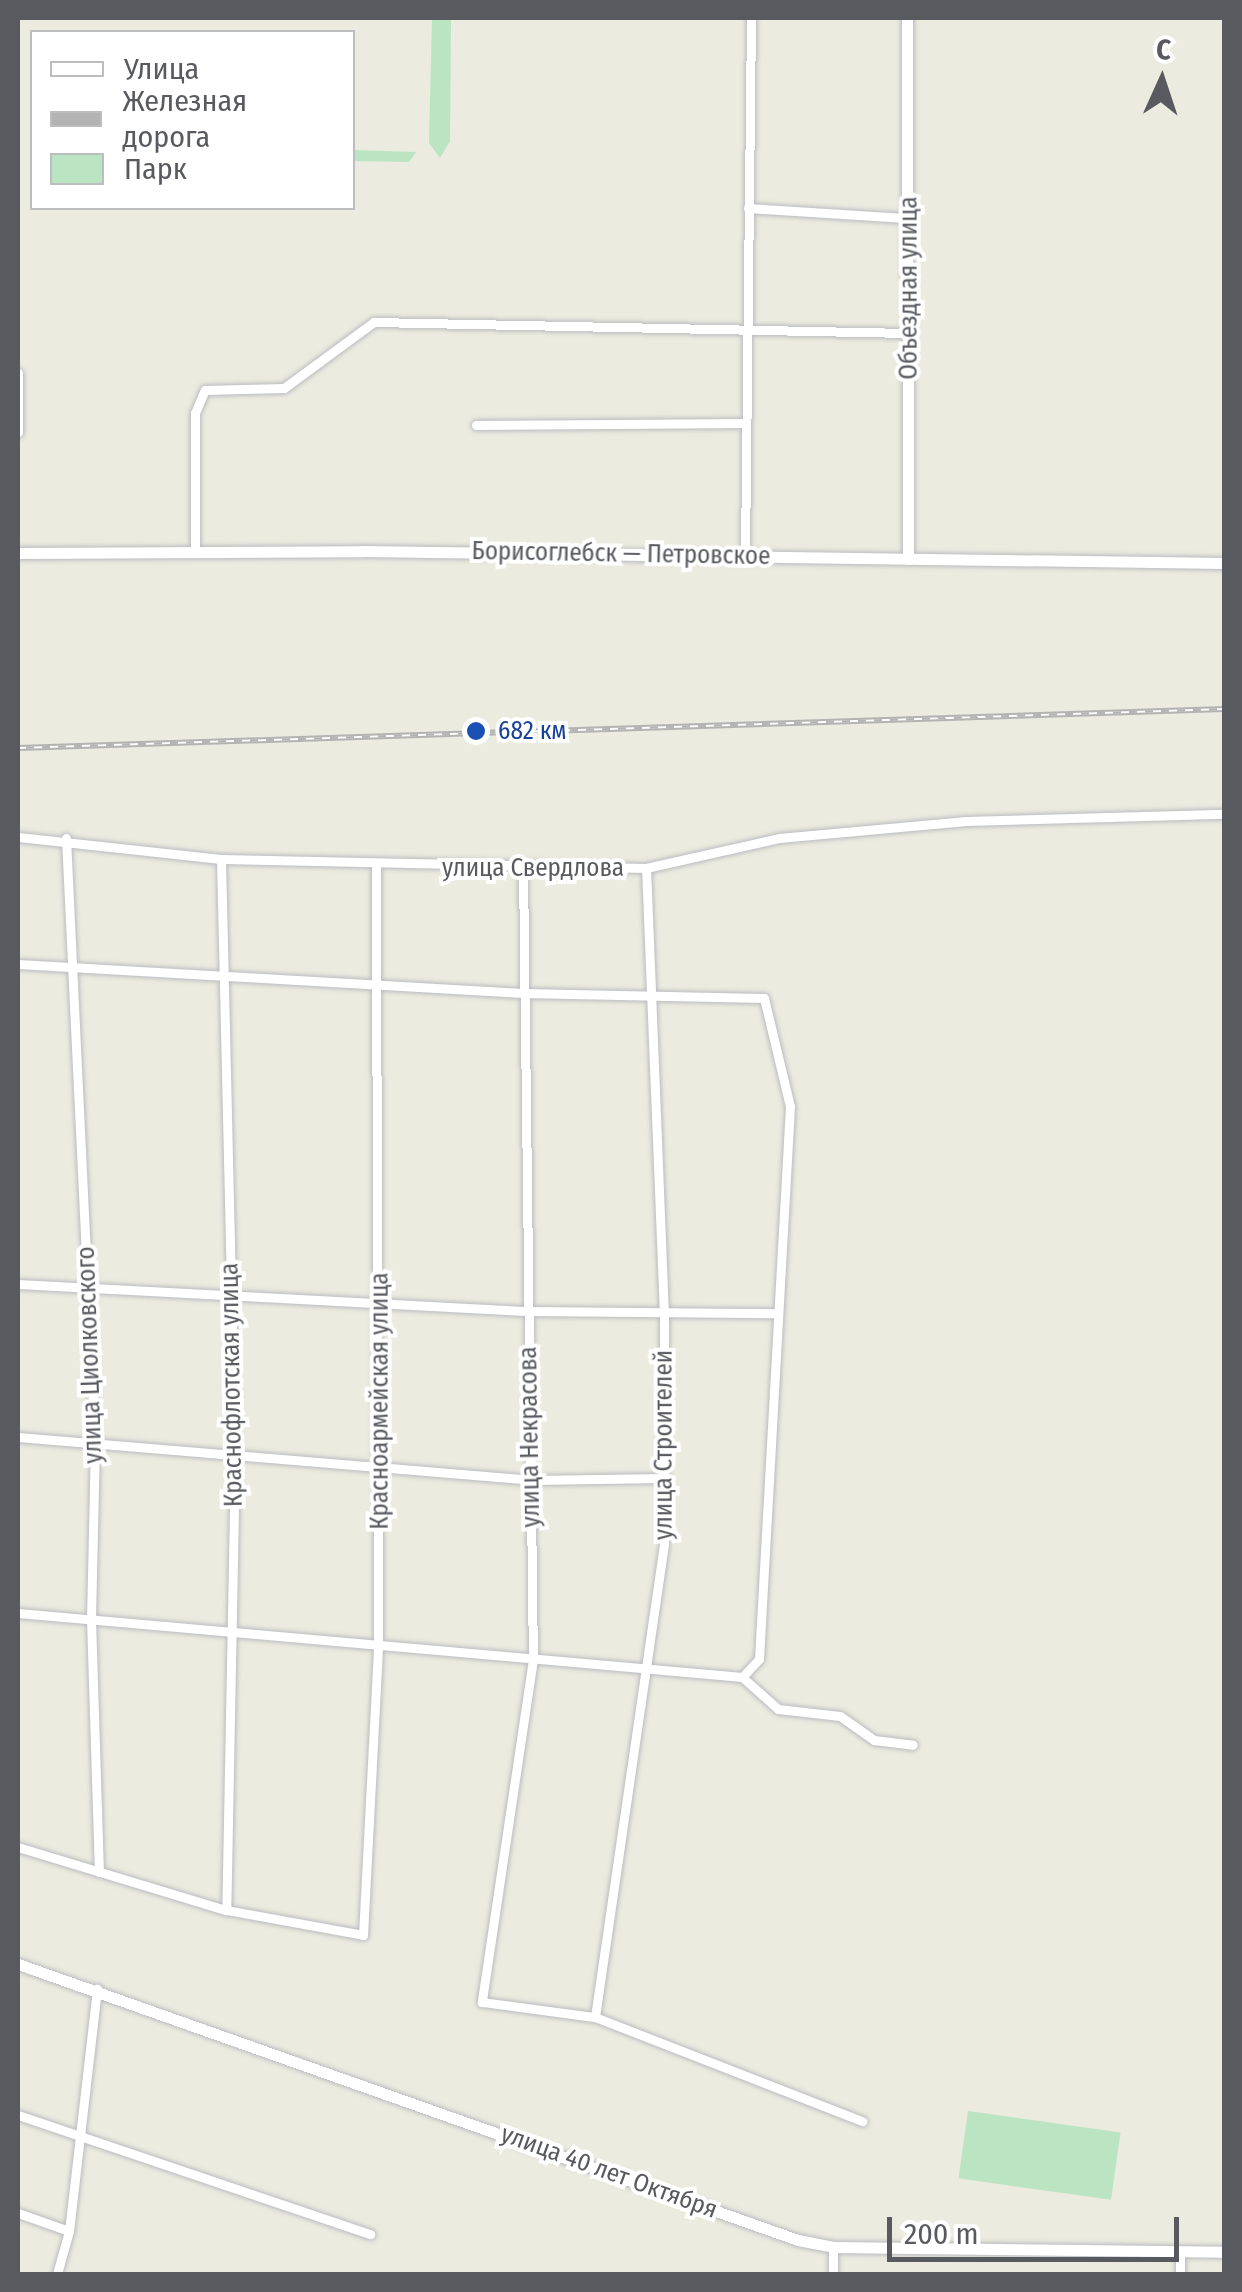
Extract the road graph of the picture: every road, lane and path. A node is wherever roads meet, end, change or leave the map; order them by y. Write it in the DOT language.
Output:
graph roads {
  1 [pos="751,18"];
  2 [pos="907,18"];
  3 [pos="748,208"];
  4 [pos="909,218"];
  5 [pos="747,330"];
  6 [pos="909,333"];
  7 [pos="18,374"];
  8 [pos="746,423"];
  9 [pos="476,425"];
  10 [pos="18,432"];
  11 [pos="195,552"];
  12 [pos="18,553"];
  13 [pos="745,554"];
  14 [pos="908,559"];
  15 [pos="1224,564"];
  16 [pos="1224,814"];
  17 [pos="18,837"];
  18 [pos="66,838"];
  19 [pos="222,860"];
  20 [pos="376,866"];
  21 [pos="522,868"];
  22 [pos="646,868"];
  23 [pos="18,964"];
  24 [pos="76,967"];
  25 [pos="224,974"];
  26 [pos="376,984"];
  27 [pos="523,992"];
  28 [pos="649,996"];
  29 [pos="18,1284"];
  30 [pos="89,1288"];
  31 [pos="229,1292"];
  32 [pos="382,1302"];
  33 [pos="527,1310"];
  34 [pos="778,1313"];
  35 [pos="664,1314"];
  36 [pos="18,1437"];
  37 [pos="95,1443"];
  38 [pos="235,1456"];
  39 [pos="379,1469"];
  40 [pos="664,1478"];
  41 [pos="532,1480"];
  42 [pos="18,1614"];
  43 [pos="91,1619"];
  44 [pos="235,1631"];
  45 [pos="378,1646"];
  46 [pos="533,1659"];
  47 [pos="645,1670"];
  48 [pos="742,1676"];
  49 [pos="913,1745"];
  50 [pos="18,1847"];
  51 [pos="99,1872"];
  52 [pos="226,1910"];
  53 [pos="18,1964"];
  54 [pos="97,1989"];
  55 [pos="595,2017"];
  56 [pos="18,2116"];
  57 [pos="862,2121"];
  58 [pos="75,2134"];
  59 [pos="18,2212"];
  60 [pos="68,2231"];
  61 [pos="370,2234"];
  62 [pos="833,2247"];
  63 [pos="1180,2251"];
  64 [pos="1224,2252"];
  65 [pos="57,2274"];
  66 [pos="833,2274"];
  67 [pos="1180,2274"];
  1 -- 3 [label="street"];
  2 -- 4 [label="street, Объездная улица"];
  3 -- 4 [label="street"];
  3 -- 5 [label="street"];
  4 -- 6 [label="street, Объездная улица"];
  5 -- 6 [label="street"];
  5 -- 8 [label="street"];
  5 -- 11 [label="street"];
  6 -- 14 [label="street, Объездная улица"];
  7 -- 10 [label="street"];
  8 -- 9 [label="street"];
  8 -- 13 [label="street"];
  11 -- 12 [label="street, Борисоглебск — Петровское"];
  11 -- 13 [label="street, Борисоглебск — Петровское"];
  13 -- 14 [label="street, Борисоглебск — Петровское"];
  14 -- 15 [label="street, Борисоглебск — Петровское"];
  16 -- 22 [label="street, улица Свердлова"];
  17 -- 18 [label="street, улица Свердлова"];
  18 -- 19 [label="street, улица Свердлова"];
  18 -- 24 [label="street, улица Циолковского"];
  19 -- 20 [label="street, улица Свердлова"];
  19 -- 25 [label="street, Краснофлотская улица"];
  20 -- 21 [label="street, улица Свердлова"];
  20 -- 26 [label="street, Красноармейская улица"];
  21 -- 22 [label="street, улица Свердлова"];
  21 -- 27 [label="street, улица Некрасова"];
  22 -- 28 [label="street, улица Строителей"];
  23 -- 24 [label="street"];
  24 -- 25 [label="street"];
  24 -- 30 [label="street, улица Циолковского"];
  25 -- 26 [label="street"];
  25 -- 31 [label="street, Краснофлотская улица"];
  26 -- 27 [label="street"];
  26 -- 32 [label="street, Красноармейская улица"];
  27 -- 28 [label="street"];
  27 -- 33 [label="street, улица Некрасова"];
  28 -- 34 [label="street"];
  28 -- 35 [label="street, улица Строителей"];
  29 -- 30 [label="street"];
  30 -- 31 [label="street"];
  30 -- 37 [label="street, улица Циолковского"];
  31 -- 32 [label="street"];
  31 -- 38 [label="street, Краснофлотская улица"];
  32 -- 33 [label="street"];
  32 -- 39 [label="street, Красноармейская улица"];
  33 -- 35 [label="street"];
  33 -- 41 [label="street, улица Некрасова"];
  34 -- 35 [label="street"];
  34 -- 48 [label="street"];
  35 -- 40 [label="street, улица Строителей"];
  36 -- 37 [label="street"];
  37 -- 38 [label="street"];
  37 -- 43 [label="street, улица Циолковского"];
  38 -- 39 [label="street"];
  38 -- 44 [label="street, Краснофлотская улица"];
  39 -- 41 [label="street"];
  39 -- 45 [label="street, Красноармейская улица"];
  40 -- 41 [label="street"];
  40 -- 47 [label="street, улица Строителей"];
  41 -- 46 [label="street, улица Некрасова"];
  42 -- 43 [label="street"];
  43 -- 44 [label="street"];
  43 -- 51 [label="street, улица Циолковского"];
  44 -- 45 [label="street"];
  44 -- 52 [label="street, Краснофлотская улица"];
  45 -- 46 [label="street"];
  45 -- 52 [label="street, Красноармейская улица"];
  46 -- 47 [label="street"];
  46 -- 55 [label="street, улица Некрасова"];
  47 -- 48 [label="street"];
  47 -- 55 [label="street, улица Строителей"];
  48 -- 49 [label="street"];
  50 -- 51 [label="street"];
  51 -- 52 [label="street"];
  53 -- 54 [label="street, улица 40 лет Октября"];
  54 -- 58 [label="street"];
  54 -- 62 [label="street, улица 40 лет Октября"];
  55 -- 57 [label="street"];
  56 -- 58 [label="street"];
  58 -- 60 [label="street"];
  58 -- 61 [label="street"];
  59 -- 60 [label="street"];
  60 -- 65 [label="street"];
  62 -- 63 [label="street, улица 40 лет Октября"];
  62 -- 66 [label="street"];
  63 -- 64 [label="street, улица 40 лет Октября"];
  63 -- 67 [label="street"];
}
